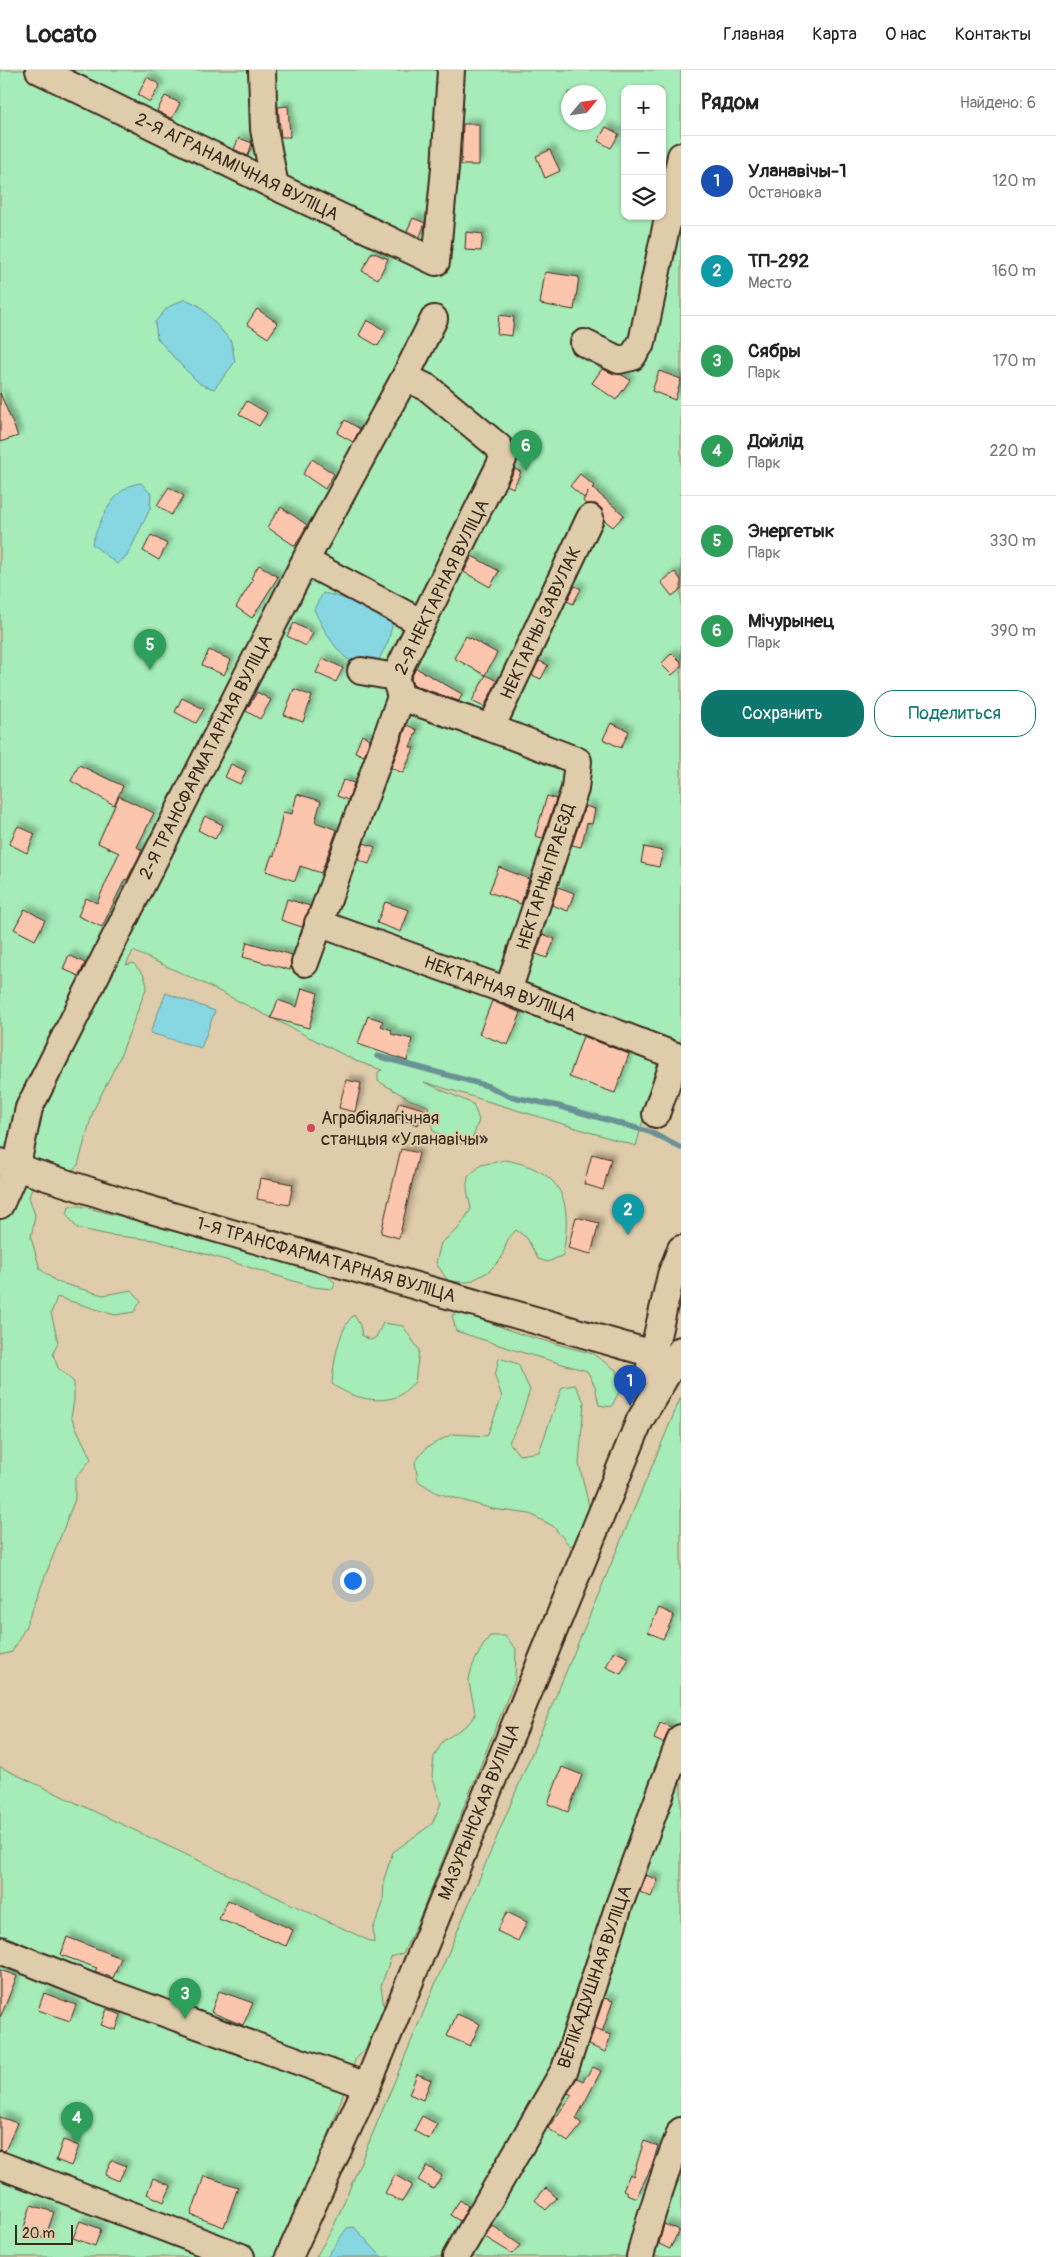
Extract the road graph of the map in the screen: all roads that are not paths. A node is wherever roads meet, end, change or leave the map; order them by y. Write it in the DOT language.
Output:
graph roads {
  1 [pos="39,70"];
  2 [pos="262,70"];
  3 [pos="450,70"];
  4 [pos="681,156"];
  5 [pos="275,186"];
  6 [pos="434,319"];
  7 [pos="584,343"];
  8 [pos="405,377"];
  9 [pos="590,518"];
  10 [pos="305,561"];
  11 [pos="422,623"];
  12 [pos="361,671"];
  13 [pos="398,687"];
  14 [pos="491,728"];
  15 [pos="318,923"];
  16 [pos="305,963"];
  17 [pos="508,992"];
  18 [pos="679,1057"];
  19 [pos="656,1114"];
  20 [pos="8,1165"];
  21 [pos="0,1205"];
  22 [pos="681,1249"];
  23 [pos="671,1360"];
  24 [pos="681,1738"];
  25 [pos="0,1950"];
  26 [pos="367,2086"];
  27 [pos="681,2131"];
  28 [pos="0,2165"];
  29 [pos="241,2257"];
  30 [pos="289,2257"];
  31 [pos="456,2257"];
  32 [pos="640,2257"];
  1 -- 5 [label="street, 2-Я АГРАНАМІЧНАЯ ВУЛІЦА"];
  2 -- 5 [label="street"];
  3 -- 5 [label="street, 2-Я АГРАНАМІЧНАЯ ВУЛІЦА"];
  4 -- 7 [label="street"];
  6 -- 8 [label="street, 2-Я ТРАНСФАРМАТАРНАЯ ВУЛІЦА"];
  8 -- 10 [label="street, 2-Я ТРАНСФАРМАТАРНАЯ ВУЛІЦА"];
  8 -- 11 [label="street, 2-Я НЕКТАРНАЯ ВУЛІЦА"];
  9 -- 14 [label="street, НЕКТАРНЫ ЗАВУЛАК"];
  10 -- 11 [label="street"];
  10 -- 20 [label="street, 2-Я ТРАНСФАРМАТАРНАЯ ВУЛІЦА"];
  11 -- 13 [label="street, 2-Я НЕКТАРНАЯ ВУЛІЦА"];
  12 -- 13 [label="street"];
  13 -- 14 [label="street"];
  13 -- 15 [label="street, 2-Я НЕКТАРНАЯ ВУЛІЦА"];
  14 -- 17 [label="street, НЕКТАРНЫ ПРАЕЗД"];
  15 -- 16 [label="street, 2-Я НЕКТАРНАЯ ВУЛІЦА"];
  15 -- 17 [label="street, НЕКТАРНАЯ ВУЛІЦА"];
  17 -- 18 [label="street, НЕКТАРНАЯ ВУЛІЦА"];
  18 -- 19 [label="street"];
  20 -- 21 [label="street, 2-Я ТРАНСФАРМАТАРНАЯ ВУЛІЦА"];
  20 -- 23 [label="street, 1-Я ТРАНСФАРМАТАРНАЯ ВУЛІЦА"];
  22 -- 23 [label="street, МАЗУРЫНСКАЯ ВУЛІЦА"];
  23 -- 26 [label="street, МАЗУРЫНСКАЯ ВУЛІЦА"];
  24 -- 31 [label="street, ВЕЛІКАДУШНАЯ ВУЛІЦА"];
  25 -- 26 [label="street"];
  26 -- 30 [label="street, МАЗУРЫНСКАЯ ВУЛІЦА"];
  27 -- 32 [label="street"];
  28 -- 29 [label="street"];
}
